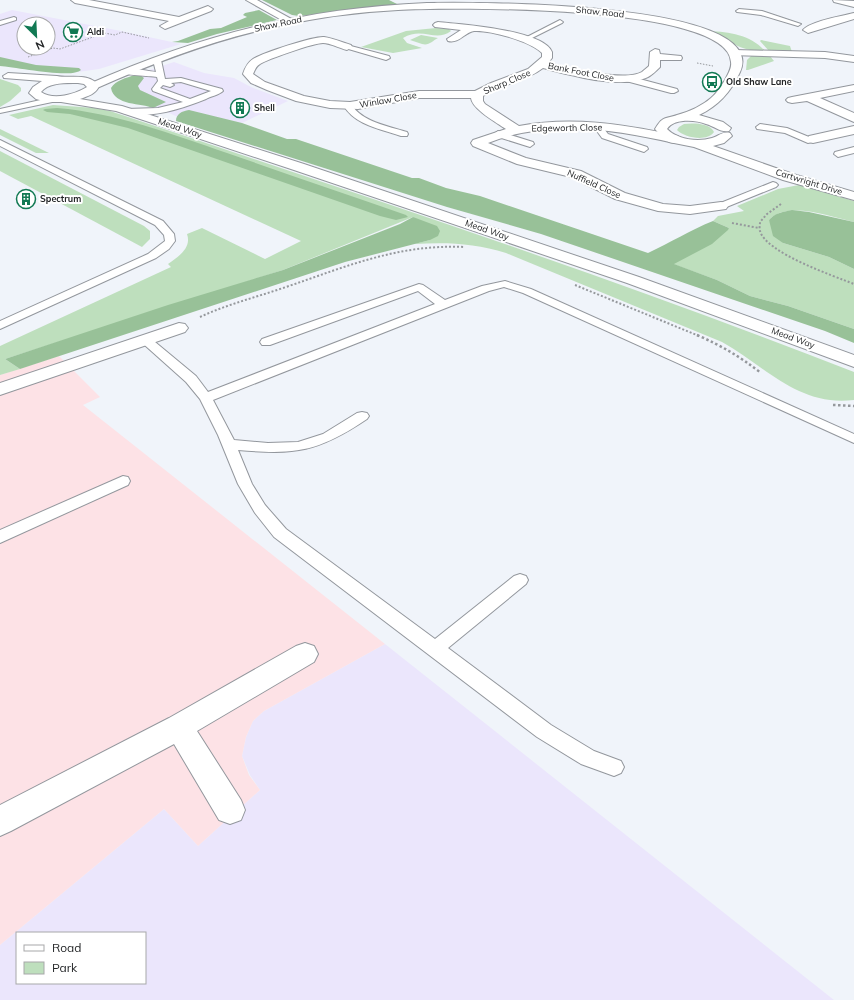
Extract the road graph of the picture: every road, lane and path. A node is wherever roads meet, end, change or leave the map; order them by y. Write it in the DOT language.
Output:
graph roads {
  1 [pos="75,0"];
  2 [pos="124,0"];
  3 [pos="250,0"];
  4 [pos="837,0"];
  5 [pos="456,3"];
  6 [pos="854,4"];
  7 [pos="107,6"];
  8 [pos="208,9"];
  9 [pos="739,11"];
  10 [pos="854,16"];
  11 [pos="14,19"];
  12 [pos="179,20"];
  13 [pos="290,21"];
  14 [pos="560,22"];
  15 [pos="0,23"];
  16 [pos="798,24"];
  17 [pos="438,25"];
  18 [pos="162,27"];
  19 [pos="471,28"];
  20 [pos="152,38"];
  21 [pos="452,39"];
  22 [pos="526,39"];
  23 [pos="347,47"];
  24 [pos="734,53"];
  25 [pos="171,54"];
  26 [pos="25,58"];
  27 [pos="386,58"];
  28 [pos="677,58"];
  29 [pos="854,59"];
  30 [pos="157,60"];
  31 [pos="542,65"];
  32 [pos="736,70"];
  33 [pos="123,72"];
  34 [pos="4,75"];
  35 [pos="161,78"];
  36 [pos="629,79"];
  37 [pos="71,80"];
  38 [pos="92,88"];
  39 [pos="854,88"];
  40 [pos="674,91"];
  41 [pos="35,92"];
  42 [pos="477,95"];
  43 [pos="206,96"];
  44 [pos="809,97"];
  45 [pos="57,99"];
  46 [pos="792,100"];
  47 [pos="190,102"];
  48 [pos="348,106"];
  49 [pos="11,108"];
  50 [pos="719,108"];
  51 [pos="122,109"];
  52 [pos="0,111"];
  53 [pos="854,118"];
  54 [pos="673,120"];
  55 [pos="598,127"];
  56 [pos="760,127"];
  57 [pos="617,128"];
  58 [pos="516,130"];
  59 [pos="854,130"];
  60 [pos="726,132"];
  61 [pos="404,134"];
  62 [pos="498,134"];
  63 [pos="833,134"];
  64 [pos="674,139"];
  65 [pos="813,139"];
  66 [pos="0,143"];
  67 [pos="694,143"];
  68 [pos="530,144"];
  69 [pos="854,144"];
  70 [pos="644,149"];
  71 [pos="854,150"];
  72 [pos="838,154"];
  73 [pos="764,168"];
  74 [pos="813,184"];
  75 [pos="773,185"];
  76 [pos="854,196"];
  77 [pos="721,206"];
  78 [pos="854,284"];
  79 [pos="443,304"];
  80 [pos="0,325"];
  81 [pos="179,328"];
  82 [pos="145,340"];
  83 [pos="266,342"];
  84 [pos="854,361"];
  85 [pos="0,389"];
  86 [pos="206,398"];
  87 [pos="362,416"];
  88 [pos="854,440"];
  89 [pos="228,444"];
  90 [pos="123,481"];
  91 [pos="0,537"];
  92 [pos="520,580"];
  93 [pos="436,648"];
  94 [pos="306,654"];
  95 [pos="179,727"];
  96 [pos="614,767"];
  97 [pos="230,810"];
  98 [pos="0,821"];
  1 -- 7 [label="street"];
  2 -- 7 [label="street"];
  3 -- 13 [label="street"];
  4 -- 6 [label="street"];
  5 -- 13 [label="street, Shaw Road"];
  5 -- 24 [label="street, Shaw Road"];
  7 -- 12 [label="street"];
  8 -- 12 [label="street"];
  9 -- 16 [label="lane"];
  10 -- 16 [label="street"];
  11 -- 15 [label="lane"];
  12 -- 18 [label="street"];
  13 -- 25 [label="street, Shaw Road"];
  14 -- 22 [label="lane"];
  17 -- 19 [label="street, Sharp Close"];
  19 -- 21 [label="street"];
  19 -- 22 [label="street, Sharp Close"];
  20 -- 26 [label="path"];
  22 -- 31 [label="street, Sharp Close"];
  23 -- 27 [label="lane, Winlaw Close"];
  23 -- 48 [label="street, Winlaw Close"];
  24 -- 29 [label="street"];
  24 -- 32 [label="street"];
  25 -- 30 [label="street, Shaw Road"];
  25 -- 37 [label="street, Shaw Road"];
  28 -- 32 [label="path"];
  28 -- 36 [label="street, Bank Foot Close"];
  30 -- 33 [label="street, Shaw Road"];
  30 -- 35 [label="lane"];
  31 -- 36 [label="street, Bank Foot Close"];
  31 -- 42 [label="street, Sharp Close"];
  32 -- 50 [label="street"];
  33 -- 35 [label="lane"];
  33 -- 38 [label="street, Shaw Road"];
  34 -- 37 [label="street"];
  34 -- 41 [label="street"];
  35 -- 43 [label="lane"];
  35 -- 43 [label="lane"];
  35 -- 47 [label="lane"];
  36 -- 40 [label="lane"];
  37 -- 38 [label="street, Mead Way"];
  37 -- 41 [label="street"];
  38 -- 45 [label="street, Shaw Road"];
  38 -- 51 [label="street, Mead Way"];
  39 -- 44 [label="street"];
  41 -- 45 [label="street, Mead Way"];
  41 -- 49 [label="lane"];
  42 -- 48 [label="street, Winlaw Close"];
  42 -- 58 [label="street, Sharp Close"];
  43 -- 47 [label="lane"];
  44 -- 46 [label="street"];
  44 -- 53 [label="street"];
  45 -- 49 [label="lane"];
  45 -- 51 [label="street, Mead Way"];
  47 -- 51 [label="lane"];
  48 -- 61 [label="lane"];
  49 -- 52 [label="lane"];
  50 -- 54 [label="street"];
  50 -- 60 [label="street"];
  51 -- 84 [label="street, Mead Way"];
  54 -- 57 [label="street, Edgeworth Close"];
  54 -- 60 [label="street"];
  54 -- 64 [label="street"];
  55 -- 57 [label="street, Edgeworth Close"];
  55 -- 58 [label="street, Edgeworth Close"];
  55 -- 70 [label="lane"];
  56 -- 65 [label="lane"];
  57 -- 64 [label="street, Edgeworth Close"];
  58 -- 62 [label="street, Nuffield Close"];
  59 -- 63 [label="street"];
  60 -- 67 [label="street"];
  60 -- 73 [label="street, Cartwright Drive"];
  62 -- 68 [label="lane"];
  62 -- 77 [label="street, Nuffield Close"];
  63 -- 65 [label="street"];
  63 -- 69 [label="street"];
  64 -- 67 [label="street, Edgeworth Close"];
  66 -- 80 [label="lane"];
  67 -- 73 [label="street, Cartwright Drive"];
  71 -- 72 [label="lane"];
  73 -- 74 [label="street, Cartwright Drive"];
  74 -- 76 [label="street, Cartwright Drive"];
  74 -- 78 [label="path"];
  75 -- 77 [label="lane, Nuffield Close"];
  79 -- 83 [label="lane"];
  79 -- 86 [label="lane"];
  79 -- 88 [label="lane"];
  81 -- 82 [label="street"];
  82 -- 85 [label="street"];
  82 -- 86 [label="lane"];
  86 -- 89 [label="lane"];
  87 -- 89 [label="lane"];
  89 -- 93 [label="lane"];
  90 -- 91 [label="lane"];
  92 -- 93 [label="lane"];
  93 -- 96 [label="lane"];
  94 -- 95 [label="street"];
  95 -- 97 [label="street"];
  95 -- 98 [label="street"];
}
